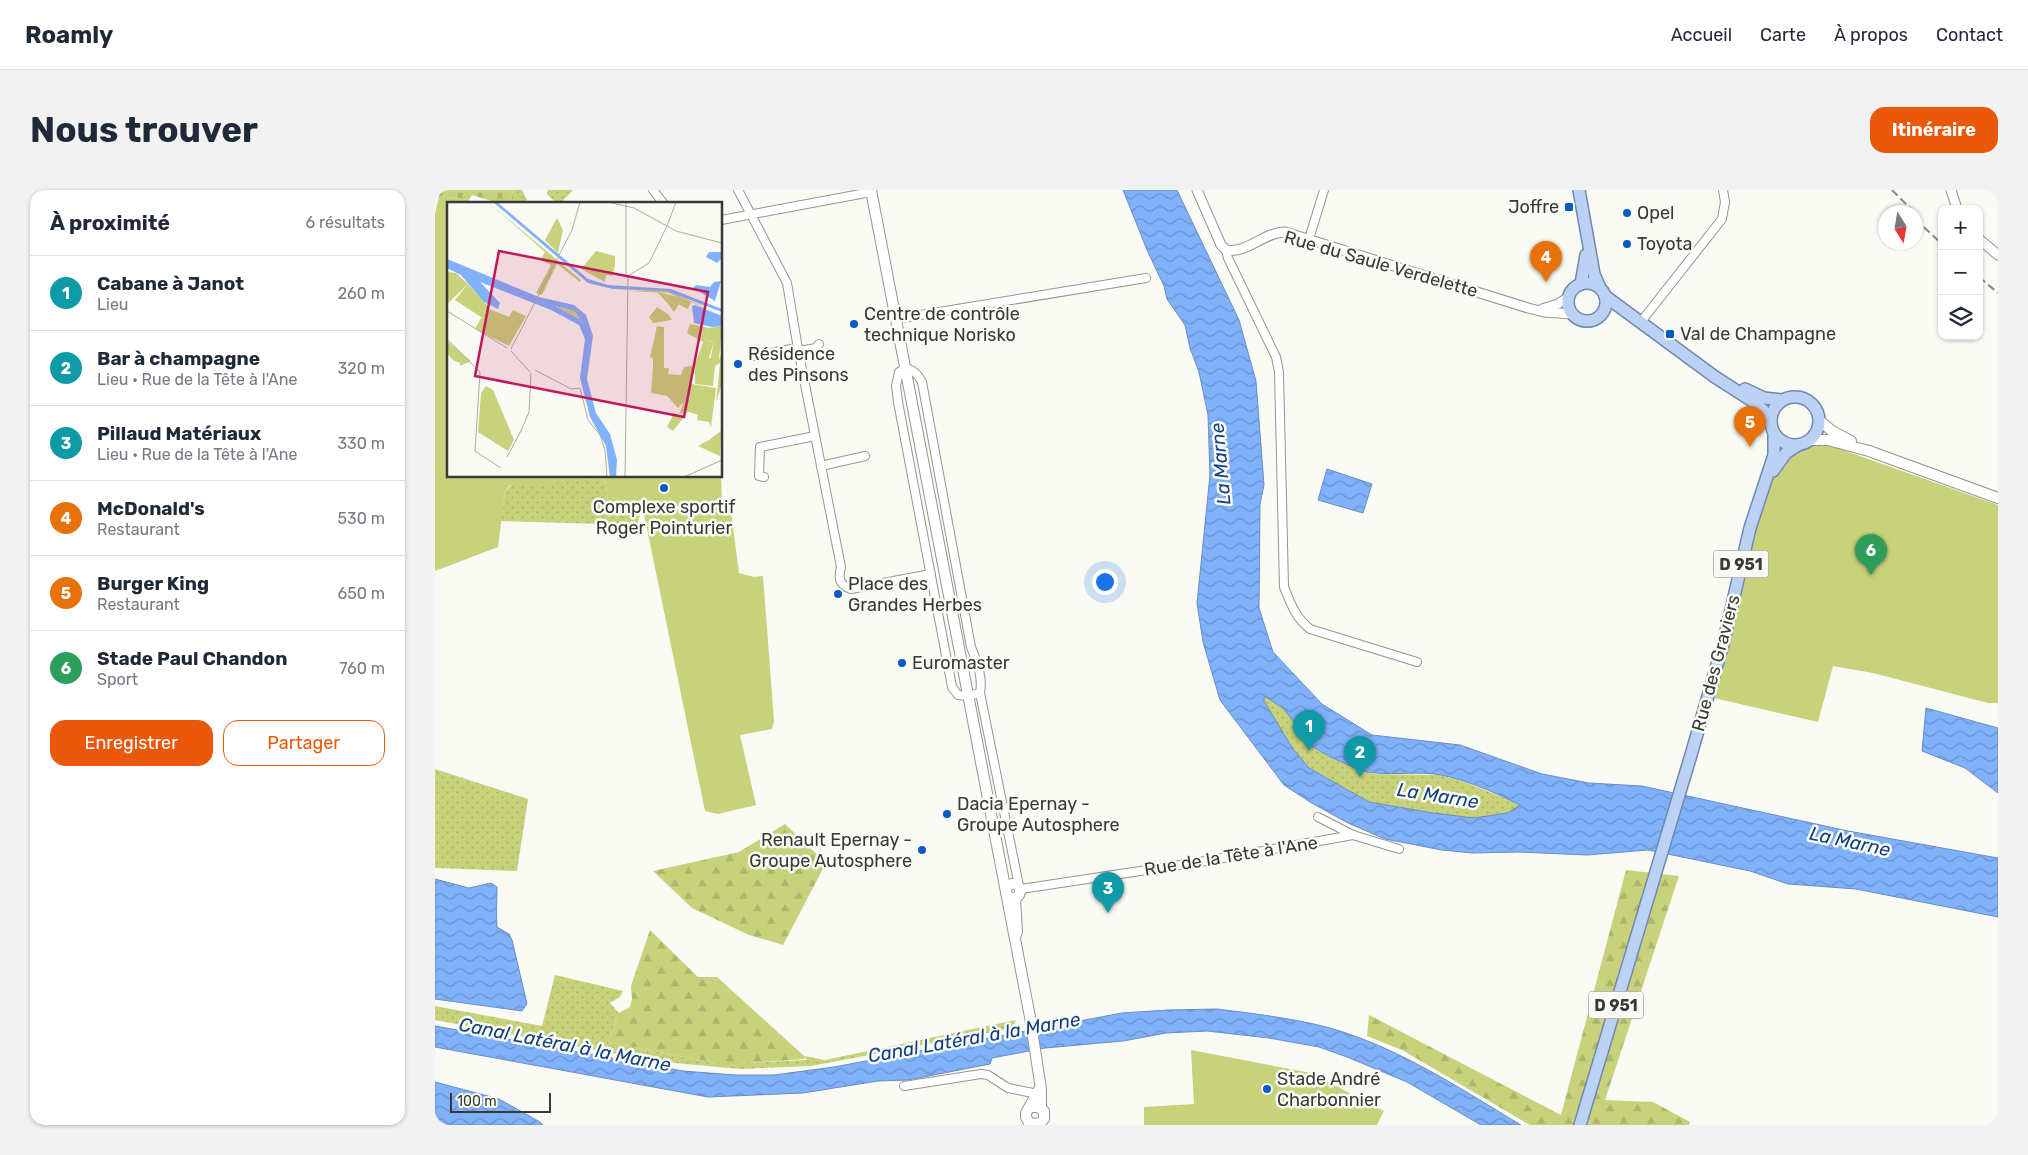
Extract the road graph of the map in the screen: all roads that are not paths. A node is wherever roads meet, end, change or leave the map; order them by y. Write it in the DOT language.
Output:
graph roads {
  1 [pos="653,190"];
  2 [pos="738,190"];
  3 [pos="1197,190"];
  4 [pos="1324,190"];
  5 [pos="1579,190"];
  6 [pos="1723,190"];
  7 [pos="1951,190"];
  8 [pos="871,191"];
  9 [pos="662,202"];
  10 [pos="1956,205"];
  11 [pos="751,214"];
  12 [pos="723,220"];
  13 [pos="1586,233"];
  14 [pos="1309,239"];
  15 [pos="1983,242"];
  16 [pos="1226,250"];
  17 [pos="1998,255"];
  18 [pos="1146,278"];
  19 [pos="1581,284"];
  20 [pos="1603,292"];
  21 [pos="1569,297"];
  22 [pos="1538,310"];
  23 [pos="1573,314"];
  24 [pos="1600,316"];
  25 [pos="896,319"];
  26 [pos="1639,322"];
  27 [pos="819,344"];
  28 [pos="798,349"];
  29 [pos="755,356"];
  30 [pos="1699,365"];
  31 [pos="905,369"];
  32 [pos="1782,400"];
  33 [pos="1819,420"];
  34 [pos="1771,422"];
  35 [pos="1774,434"];
  36 [pos="815,436"];
  37 [pos="1809,440"];
  38 [pos="1798,445"];
  39 [pos="1869,451"];
  40 [pos="865,456"];
  41 [pos="821,466"];
  42 [pos="764,477"];
  43 [pos="1764,485"];
  44 [pos="1998,498"];
  45 [pos="931,574"];
  46 [pos="1417,662"];
  47 [pos="981,693"];
  48 [pos="968,696"];
  49 [pos="1318,817"];
  50 [pos="1353,836"];
  51 [pos="1399,849"];
  52 [pos="1014,890"];
  53 [pos="1039,1074"];
  54 [pos="904,1086"];
  55 [pos="1037,1094"];
  56 [pos="1035,1120"];
  57 [pos="1580,1125"];
  1 -- 9 [label="street"];
  2 -- 11 [label="street"];
  3 -- 16 [label="street"];
  4 -- 14 [label="street"];
  5 -- 13 [label="main road"];
  6 -- 26 [label="street"];
  7 -- 10 [label="street"];
  8 -- 11 [label="street"];
  8 -- 25 [label="main road"];
  11 -- 12 [label="street"];
  11 -- 28 [label="street"];
  13 -- 19 [label="main road"];
  13 -- 20 [label="main road"];
  14 -- 16 [label="street, Rue du Saule Verdelette"];
  14 -- 22 [label="street, Rue du Saule Verdelette"];
  15 -- 17 [label="street"];
  16 -- 46 [label="street"];
  18 -- 25 [label="street"];
  19 -- 20 [label="main road"];
  19 -- 21 [label="main road"];
  20 -- 24 [label="main road"];
  20 -- 26 [label="main road"];
  21 -- 22 [label="street"];
  21 -- 23 [label="main road"];
  22 -- 23 [label="street, Rue du Saule Verdelette"];
  23 -- 24 [label="main road"];
  24 -- 26 [label="main road"];
  25 -- 31 [label="main road"];
  26 -- 30 [label="main road"];
  27 -- 28 [label="street"];
  28 -- 29 [label="street"];
  28 -- 36 [label="street"];
  30 -- 32 [label="main road"];
  30 -- 34 [label="main road"];
  31 -- 45 [label="street"];
  31 -- 47 [label="street"];
  31 -- 48 [label="main road"];
  32 -- 33 [label="main road"];
  32 -- 34 [label="main road"];
  33 -- 37 [label="main road"];
  33 -- 39 [label="main road"];
  34 -- 35 [label="main road"];
  35 -- 38 [label="main road"];
  35 -- 43 [label="main road, Rue des Graviers / D 951"];
  36 -- 41 [label="street"];
  36 -- 42 [label="street"];
  37 -- 38 [label="main road"];
  37 -- 39 [label="main road"];
  38 -- 43 [label="main road, Rue des Graviers / D 951"];
  39 -- 44 [label="main road"];
  40 -- 41 [label="street"];
  41 -- 45 [label="street"];
  43 -- 57 [label="main road, Rue des Graviers / D 951"];
  45 -- 48 [label="street"];
  47 -- 48 [label="street"];
  47 -- 52 [label="street"];
  48 -- 52 [label="main road"];
  49 -- 50 [label="street"];
  50 -- 51 [label="street"];
  50 -- 52 [label="street, Rue de la Tête à l'Ane"];
  52 -- 53 [label="main road"];
  53 -- 55 [label="main road"];
  53 -- 56 [label="main road"];
  54 -- 55 [label="street"];
  55 -- 56 [label="main road"];
}
